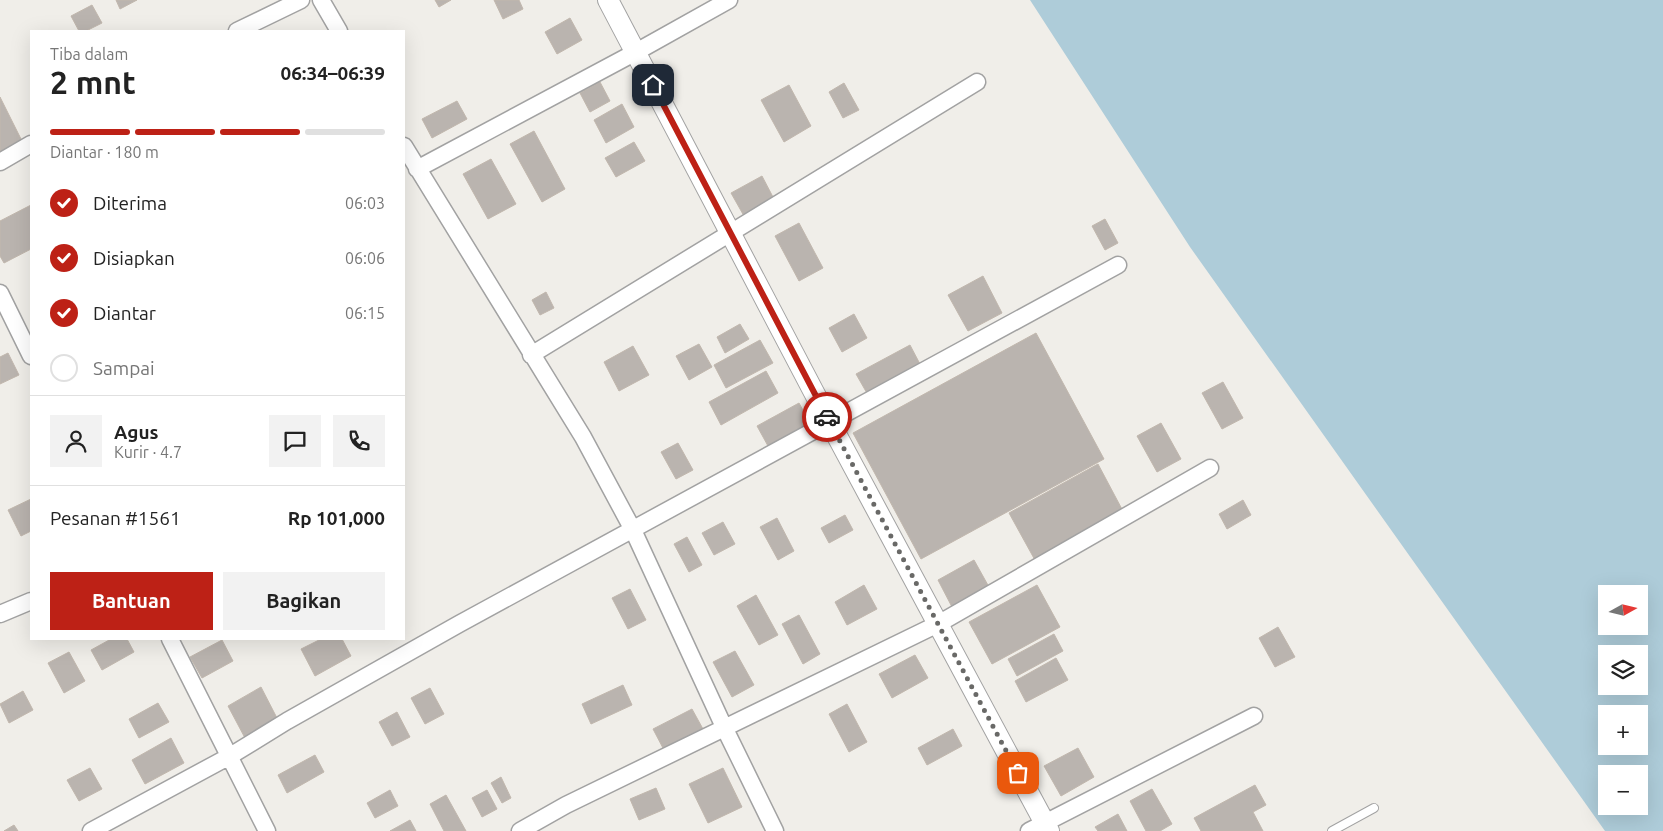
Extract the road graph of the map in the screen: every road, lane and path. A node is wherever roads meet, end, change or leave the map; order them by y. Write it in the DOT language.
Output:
graph roads {
  1 [pos="301,0"];
  2 [pos="321,0"];
  3 [pos="608,0"];
  4 [pos="729,0"];
  5 [pos="239,30"];
  6 [pos="338,30"];
  7 [pos="636,52"];
  8 [pos="977,82"];
  9 [pos="30,145"];
  10 [pos="405,148"];
  11 [pos="0,162"];
  12 [pos="417,169"];
  13 [pos="730,232"];
  14 [pos="1118,264"];
  15 [pos="0,293"];
  16 [pos="30,354"];
  17 [pos="531,355"];
  18 [pos="829,420"];
  19 [pos="1210,468"];
  20 [pos="633,530"];
  21 [pos="30,601"];
  22 [pos="0,614"];
  23 [pos="938,624"];
  24 [pos="171,640"];
  25 [pos="1254,716"];
  26 [pos="724,728"];
  27 [pos="230,756"];
  28 [pos="1374,808"];
  29 [pos="1041,828"];
  30 [pos="91,831"];
  31 [pos="267,831"];
  32 [pos="520,831"];
  33 [pos="775,831"];
  34 [pos="1332,831"];
  1 -- 5 [label="street"];
  2 -- 6 [label="street"];
  3 -- 7 [label="street"];
  4 -- 7 [label="street"];
  7 -- 12 [label="street"];
  7 -- 13 [label="street"];
  8 -- 13 [label="street"];
  9 -- 11 [label="street"];
  10 -- 12 [label="street"];
  12 -- 17 [label="street"];
  13 -- 17 [label="street"];
  13 -- 18 [label="street"];
  14 -- 18 [label="street"];
  15 -- 16 [label="street"];
  17 -- 20 [label="street"];
  18 -- 20 [label="street"];
  18 -- 23 [label="street"];
  19 -- 23 [label="street"];
  20 -- 26 [label="street"];
  20 -- 27 [label="street"];
  21 -- 22 [label="street"];
  23 -- 26 [label="street"];
  23 -- 29 [label="street"];
  24 -- 27 [label="street"];
  25 -- 29 [label="street"];
  26 -- 32 [label="street"];
  26 -- 33 [label="street"];
  27 -- 30 [label="street"];
  27 -- 31 [label="street"];
  28 -- 34 [label="lane"];
}
